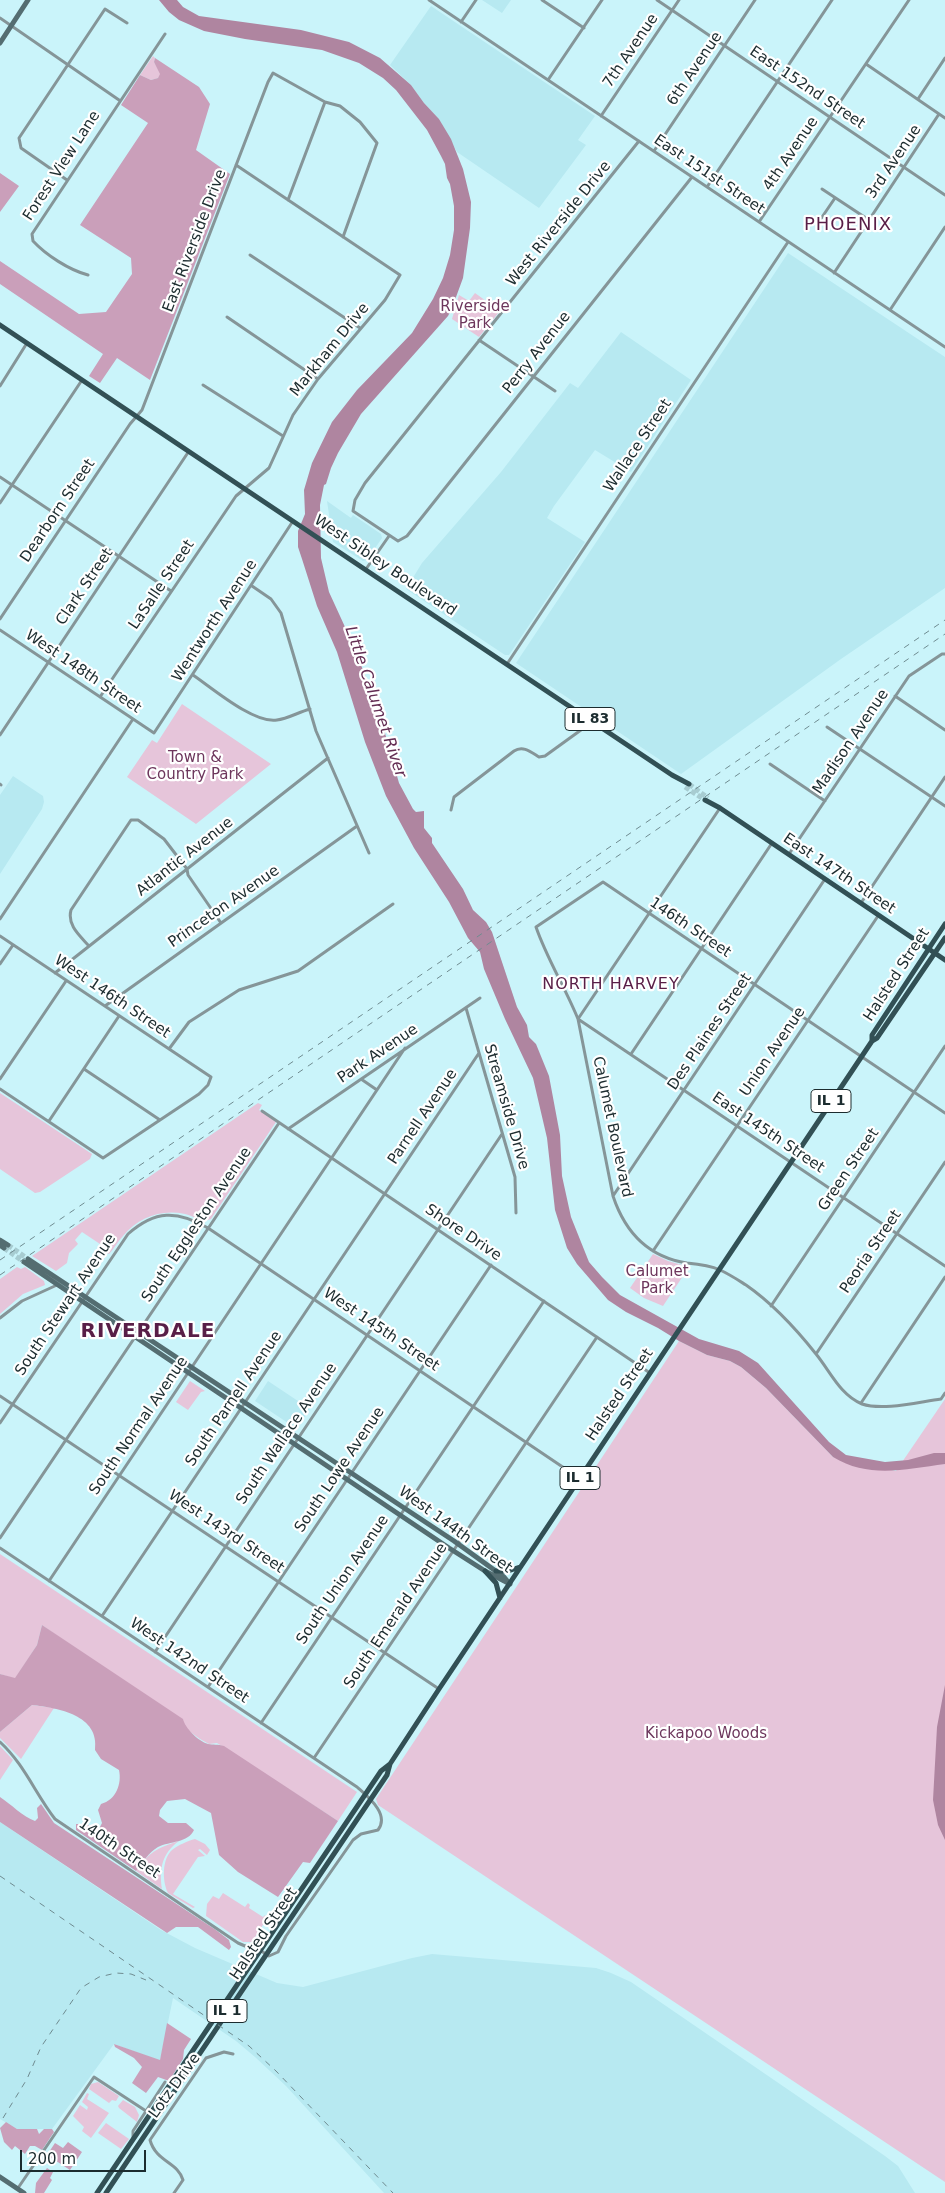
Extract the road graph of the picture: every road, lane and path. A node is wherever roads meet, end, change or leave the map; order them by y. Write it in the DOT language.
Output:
graph roads {
  1 [pos="28,0"];
  2 [pos="429,0"];
  3 [pos="476,0"];
  4 [pos="542,0"];
  5 [pos="602,0"];
  6 [pos="657,0"];
  7 [pos="679,0"];
  8 [pos="755,0"];
  9 [pos="832,0"];
  10 [pos="909,0"];
  11 [pos="672,10"];
  12 [pos="0,18"];
  13 [pos="461,22"];
  14 [pos="127,23"];
  15 [pos="11,26"];
  16 [pos="584,28"];
  17 [pos="165,34"];
  18 [pos="0,43"];
  19 [pos="725,46"];
  20 [pos="945,58"];
  21 [pos="866,64"];
  22 [pos="68,65"];
  23 [pos="548,80"];
  24 [pos="777,81"];
  25 [pos="918,99"];
  26 [pos="120,100"];
  27 [pos="325,102"];
  28 [pos="939,114"];
  29 [pos="601,116"];
  30 [pos="830,117"];
  31 [pos="945,118"];
  32 [pos="639,141"];
  33 [pos="654,152"];
  34 [pos="236,165"];
  35 [pos="904,167"];
  36 [pos="692,177"];
  37 [pos="67,180"];
  38 [pos="707,187"];
  39 [pos="822,189"];
  40 [pos="945,195"];
  41 [pos="835,198"];
  42 [pos="288,200"];
  43 [pos="869,220"];
  44 [pos="759,222"];
  45 [pos="818,222"];
  46 [pos="945,227"];
  47 [pos="343,237"];
  48 [pos="788,242"];
  49 [pos="250,255"];
  50 [pos="834,273"];
  51 [pos="88,276"];
  52 [pos="890,310"];
  53 [pos="227,317"];
  54 [pos="0,325"];
  55 [pos="360,328"];
  56 [pos="479,340"];
  57 [pos="28,343"];
  58 [pos="945,347"];
  59 [pos="533,376"];
  60 [pos="318,379"];
  61 [pos="82,380"];
  62 [pos="203,384"];
  63 [pos="0,386"];
  64 [pos="555,391"];
  65 [pos="137,416"];
  66 [pos="283,436"];
  67 [pos="189,451"];
  68 [pos="0,477"];
  69 [pos="12,485"];
  70 [pos="245,488"];
  71 [pos="0,503"];
  72 [pos="66,521"];
  73 [pos="295,521"];
  74 [pos="389,536"];
  75 [pos="119,556"];
  76 [pos="366,569"];
  77 [pos="252,586"];
  78 [pos="171,591"];
  79 [pos="0,619"];
  80 [pos="0,630"];
  81 [pos="945,654"];
  82 [pos="48,662"];
  83 [pos="507,664"];
  84 [pos="193,675"];
  85 [pos="895,696"];
  86 [pos="100,697"];
  87 [pos="310,709"];
  88 [pos="133,719"];
  89 [pos="592,721"];
  90 [pos="827,727"];
  91 [pos="945,730"];
  92 [pos="154,733"];
  93 [pos="0,735"];
  94 [pos="860,749"];
  95 [pos="328,758"];
  96 [pos="770,764"];
  97 [pos="945,777"];
  98 [pos="687,785"];
  99 [pos="932,797"];
  100 [pos="707,799"];
  101 [pos="825,801"];
  102 [pos="945,806"];
  103 [pos="720,808"];
  104 [pos="451,810"];
  105 [pos="357,826"];
  106 [pos="772,843"];
  107 [pos="369,853"];
  108 [pos="789,854"];
  109 [pos="187,869"];
  110 [pos="825,879"];
  111 [pos="861,903"];
  112 [pos="393,904"];
  113 [pos="649,913"];
  114 [pos="878,915"];
  115 [pos="0,919"];
  116 [pos="221,923"];
  117 [pos="945,924"];
  118 [pos="536,927"];
  119 [pos="0,936"];
  120 [pos="945,938"];
  121 [pos="13,945"];
  122 [pos="89,946"];
  123 [pos="702,949"];
  124 [pos="929,949"];
  125 [pos="935,953"];
  126 [pos="945,960"];
  127 [pos="0,964"];
  128 [pos="55,973"];
  129 [pos="66,980"];
  130 [pos="755,985"];
  131 [pos="480,998"];
  132 [pos="104,1006"];
  133 [pos="466,1008"];
  134 [pos="119,1016"];
  135 [pos="578,1019"];
  136 [pos="808,1021"];
  137 [pos="872,1040"];
  138 [pos="945,1046"];
  139 [pos="405,1048"];
  140 [pos="170,1049"];
  141 [pos="479,1053"];
  142 [pos="631,1054"];
  143 [pos="861,1057"];
  144 [pos="84,1069"];
  145 [pos="0,1079"];
  146 [pos="360,1079"];
  147 [pos="0,1089"];
  148 [pos="377,1090"];
  149 [pos="684,1090"];
  150 [pos="914,1093"];
  151 [pos="262,1111"];
  152 [pos="945,1113"];
  153 [pos="160,1120"];
  154 [pos="49,1121"];
  155 [pos="279,1122"];
  156 [pos="737,1126"];
  157 [pos="288,1129"];
  158 [pos="502,1134"];
  159 [pos="332,1158"];
  160 [pos="791,1162"];
  161 [pos="945,1162"];
  162 [pos="385,1194"];
  163 [pos="612,1196"];
  164 [pos="843,1198"];
  165 [pos="516,1213"];
  166 [pos="165,1215"];
  167 [pos="208,1228"];
  168 [pos="438,1230"];
  169 [pos="896,1234"];
  170 [pos="0,1240"];
  171 [pos="4,1246"];
  172 [pos="653,1252"];
  173 [pos="262,1263"];
  174 [pos="491,1265"];
  175 [pos="945,1266"];
  176 [pos="719,1269"];
  177 [pos="945,1277"];
  178 [pos="67,1283"];
  179 [pos="58,1285"];
  180 [pos="86,1296"];
  181 [pos="314,1299"];
  182 [pos="82,1301"];
  183 [pos="544,1301"];
  184 [pos="771,1306"];
  185 [pos="0,1318"];
  186 [pos="139,1331"];
  187 [pos="368,1334"];
  188 [pos="135,1337"];
  189 [pos="597,1337"];
  190 [pos="816,1354"];
  191 [pos="192,1367"];
  192 [pos="420,1370"];
  193 [pos="188,1373"];
  194 [pos="650,1373"];
  195 [pos="945,1393"];
  196 [pos="0,1396"];
  197 [pos="245,1402"];
  198 [pos="861,1403"];
  199 [pos="13,1404"];
  200 [pos="474,1406"];
  201 [pos="241,1408"];
  202 [pos="0,1423"];
  203 [pos="298,1438"];
  204 [pos="66,1439"];
  205 [pos="527,1442"];
  206 [pos="294,1444"];
  207 [pos="352,1473"];
  208 [pos="120,1475"];
  209 [pos="580,1478"];
  210 [pos="347,1479"];
  211 [pos="405,1508"];
  212 [pos="173,1510"];
  213 [pos="400,1515"];
  214 [pos="0,1538"];
  215 [pos="458,1544"];
  216 [pos="226,1545"];
  217 [pos="0,1548"];
  218 [pos="454,1551"];
  219 [pos="521,1566"];
  220 [pos="485,1571"];
  221 [pos="496,1572"];
  222 [pos="49,1581"];
  223 [pos="279,1581"];
  224 [pos="510,1584"];
  225 [pos="500,1598"];
  226 [pos="102,1616"];
  227 [pos="332,1617"];
  228 [pos="155,1652"];
  229 [pos="385,1653"];
  230 [pos="208,1687"];
  231 [pos="439,1688"];
  232 [pos="261,1723"];
  233 [pos="0,1742"];
  234 [pos="314,1758"];
  235 [pos="390,1764"];
  236 [pos="365,1794"];
  237 [pos="370,1800"];
  238 [pos="303,1892"];
  239 [pos="232,2054"];
  240 [pos="165,2082"];
  241 [pos="146,2111"];
  242 [pos="147,2126"];
  243 [pos="134,2140"];
  244 [pos="0,2177"];
  245 [pos="22,2192"];
  246 [pos="97,2193"];
  247 [pos="106,2193"];
  248 [pos="174,2193"];
  1 -- 15 [label="street"];
  2 -- 13 [label="street, East 151st Street"];
  3 -- 13 [label="street"];
  4 -- 16 [label="street"];
  5 -- 16 [label="street"];
  6 -- 11 [label="street, East 152nd Street"];
  7 -- 11 [label="street, 7th Avenue"];
  8 -- 19 [label="street, 6th Avenue"];
  9 -- 24 [label="street"];
  10 -- 21 [label="street, 4th Avenue"];
  11 -- 19 [label="street, East 152nd Street"];
  11 -- 29 [label="street, 7th Avenue"];
  12 -- 15 [label="street"];
  13 -- 23 [label="street, East 151st Street"];
  14 -- 22 [label="street"];
  15 -- 18 [label="street"];
  15 -- 22 [label="street"];
  16 -- 23 [label="street"];
  17 -- 26 [label="street"];
  19 -- 24 [label="street, East 152nd Street"];
  19 -- 33 [label="street, 6th Avenue"];
  20 -- 25 [label="street"];
  21 -- 25 [label="street"];
  21 -- 30 [label="street, 4th Avenue"];
  22 -- 26 [label="street"];
  22 -- 37 [label="street"];
  23 -- 29 [label="street, East 151st Street"];
  24 -- 30 [label="street, East 152nd Street"];
  24 -- 38 [label="street"];
  25 -- 28 [label="street"];
  26 -- 37 [label="street, Forest View Lane"];
  27 -- 34 [label="street, East Riverside Drive"];
  27 -- 42 [label="street"];
  27 -- 47 [label="street"];
  28 -- 31 [label="street"];
  28 -- 35 [label="street, 3rd Avenue"];
  29 -- 32 [label="street, East 151st Street"];
  30 -- 35 [label="street, East 152nd Street"];
  30 -- 44 [label="street, 4th Avenue"];
  32 -- 33 [label="street, East 151st Street"];
  32 -- 56 [label="street, West Riverside Drive"];
  33 -- 36 [label="street, East 151st Street"];
  34 -- 42 [label="street"];
  34 -- 65 [label="street, East Riverside Drive"];
  35 -- 40 [label="street, East 152nd Street"];
  35 -- 43 [label="street, 3rd Avenue"];
  36 -- 38 [label="street, East 151st Street"];
  36 -- 59 [label="street, Perry Avenue"];
  37 -- 51 [label="street, Forest View Lane"];
  38 -- 44 [label="street, East 151st Street"];
  39 -- 41 [label="street"];
  41 -- 43 [label="street"];
  41 -- 45 [label="street"];
  42 -- 47 [label="street"];
  43 -- 50 [label="street, 3rd Avenue"];
  44 -- 48 [label="street, East 151st Street"];
  46 -- 52 [label="street"];
  47 -- 55 [label="street, Markham Drive"];
  48 -- 50 [label="street, East 151st Street"];
  48 -- 83 [label="street, Wallace Street"];
  49 -- 55 [label="street"];
  50 -- 52 [label="street, East 151st Street"];
  52 -- 58 [label="street, East 151st Street"];
  53 -- 60 [label="street"];
  54 -- 57 [label="main road, IL 83"];
  55 -- 60 [label="street, Markham Drive"];
  56 -- 59 [label="street"];
  56 -- 74 [label="street, West Riverside Drive"];
  57 -- 61 [label="main road, IL 83"];
  57 -- 63 [label="street"];
  59 -- 64 [label="street"];
  59 -- 74 [label="street, Perry Avenue"];
  60 -- 66 [label="street, Markham Drive"];
  61 -- 65 [label="main road, West Sibley Boulevard / IL 83"];
  61 -- 69 [label="street"];
  62 -- 66 [label="street"];
  65 -- 67 [label="main road, West Sibley Boulevard / IL 83"];
  65 -- 72 [label="street, Dearborn Street"];
  66 -- 70 [label="street, Markham Drive"];
  67 -- 70 [label="main road, West Sibley Boulevard / IL 83"];
  67 -- 75 [label="street, Clark Street"];
  68 -- 69 [label="street"];
  69 -- 71 [label="street"];
  69 -- 72 [label="street"];
  70 -- 73 [label="main road, West Sibley Boulevard / IL 83"];
  70 -- 78 [label="street, LaSalle Street"];
  72 -- 75 [label="street"];
  72 -- 79 [label="street, Dearborn Street"];
  73 -- 76 [label="main road, West Sibley Boulevard / IL 83"];
  73 -- 77 [label="street, Wentworth Avenue"];
  74 -- 76 [label="street"];
  75 -- 78 [label="street"];
  75 -- 82 [label="street, Clark Street"];
  76 -- 83 [label="main road, West Sibley Boulevard / IL 83"];
  77 -- 84 [label="street, Wentworth Avenue"];
  77 -- 87 [label="street"];
  78 -- 86 [label="street, LaSalle Street"];
  80 -- 82 [label="street, West 148th Street"];
  81 -- 85 [label="street, Madison Avenue"];
  82 -- 86 [label="street, West 148th Street"];
  82 -- 93 [label="street, Clark Street"];
  83 -- 89 [label="main road, West Sibley Boulevard / IL 83"];
  84 -- 87 [label="street"];
  84 -- 92 [label="street, Wentworth Avenue"];
  85 -- 91 [label="street"];
  85 -- 94 [label="street, Madison Avenue"];
  86 -- 88 [label="street, West 148th Street"];
  87 -- 95 [label="street"];
  88 -- 92 [label="street, West 148th Street"];
  88 -- 115 [label="street"];
  89 -- 98 [label="main road, West Sibley Boulevard / IL 83"];
  89 -- 104 [label="street"];
  90 -- 94 [label="street"];
  94 -- 99 [label="street"];
  94 -- 101 [label="street, Madison Avenue"];
  95 -- 105 [label="street"];
  95 -- 109 [label="street, Atlantic Avenue"];
  96 -- 101 [label="street"];
  97 -- 99 [label="street"];
  99 -- 102 [label="street"];
  99 -- 111 [label="street"];
  100 -- 103 [label="main road, East 147th Street"];
  101 -- 108 [label="street, Madison Avenue"];
  103 -- 106 [label="main road, East 147th Street"];
  103 -- 113 [label="street"];
  105 -- 107 [label="street"];
  105 -- 116 [label="street, Princeton Avenue"];
  106 -- 108 [label="main road, East 147th Street"];
  106 -- 123 [label="street"];
  108 -- 110 [label="main road, East 147th Street"];
  109 -- 116 [label="street"];
  109 -- 122 [label="street, Atlantic Avenue"];
  109 -- 122 [label="street"];
  110 -- 111 [label="main road, East 147th Street"];
  110 -- 130 [label="street, Des Plaines Street"];
  111 -- 114 [label="main road, East 147th Street"];
  112 -- 140 [label="street"];
  113 -- 118 [label="street, 146th Street"];
  113 -- 123 [label="street, 146th Street"];
  113 -- 135 [label="street"];
  114 -- 124 [label="main road, East 147th Street"];
  114 -- 136 [label="street, Union Avenue"];
  116 -- 132 [label="street, Princeton Avenue"];
  117 -- 124 [label="main road, Halsted Street / IL 1"];
  118 -- 135 [label="street, Calumet Boulevard"];
  119 -- 121 [label="street, West 146th Street"];
  120 -- 125 [label="main road, Halsted Street / IL 1"];
  121 -- 127 [label="street"];
  121 -- 128 [label="street, West 146th Street"];
  122 -- 128 [label="street, Atlantic Avenue"];
  123 -- 130 [label="street, 146th Street"];
  123 -- 142 [label="street"];
  124 -- 125 [label="main road, East 147th Street"];
  124 -- 137 [label="main road, Halsted Street / IL 1"];
  125 -- 126 [label="main road, East 147th Street"];
  125 -- 137 [label="main road, Halsted Street / IL 1"];
  128 -- 129 [label="street, West 146th Street"];
  129 -- 132 [label="street, West 146th Street"];
  129 -- 145 [label="street"];
  130 -- 136 [label="street, 146th Street"];
  130 -- 149 [label="street, Des Plaines Street"];
  131 -- 133 [label="street, Park Avenue"];
  132 -- 134 [label="street, West 146th Street"];
  133 -- 139 [label="street, Park Avenue"];
  133 -- 141 [label="street, Streamside Drive"];
  134 -- 140 [label="street, West 146th Street"];
  134 -- 144 [label="street"];
  135 -- 142 [label="street, East 145th Street"];
  135 -- 163 [label="street, Calumet Boulevard"];
  136 -- 143 [label="street, 146th Street"];
  136 -- 156 [label="street, Union Avenue"];
  137 -- 143 [label="main road, Halsted Street / IL 1"];
  138 -- 150 [label="street, Green Street"];
  139 -- 146 [label="street, Park Avenue"];
  139 -- 148 [label="street, South Normal Avenue"];
  140 -- 153 [label="street, West 146th Street"];
  141 -- 158 [label="street, Streamside Drive"];
  141 -- 162 [label="street, Parnell Avenue"];
  142 -- 149 [label="street, East 145th Street"];
  143 -- 150 [label="street, 146th Street"];
  143 -- 160 [label="main road, Halsted Street / IL 1"];
  144 -- 153 [label="street"];
  144 -- 154 [label="street"];
  146 -- 148 [label="street"];
  146 -- 157 [label="street, Park Avenue"];
  147 -- 154 [label="street"];
  148 -- 159 [label="street, South Normal Avenue"];
  149 -- 156 [label="street, East 145th Street"];
  149 -- 163 [label="street, Des Plaines Street"];
  150 -- 152 [label="street, 146th Street"];
  150 -- 164 [label="street, Green Street"];
  151 -- 155 [label="street, Shore Drive"];
  153 -- 154 [label="street"];
  155 -- 157 [label="street, Shore Drive"];
  155 -- 167 [label="street, South Eggleston Avenue"];
  156 -- 160 [label="street, East 145th Street"];
  156 -- 172 [label="street, Union Avenue"];
  157 -- 159 [label="street, Shore Drive"];
  158 -- 165 [label="street, Streamside Drive"];
  158 -- 168 [label="street"];
  159 -- 162 [label="street, Shore Drive"];
  159 -- 173 [label="street, South Normal Avenue"];
  160 -- 164 [label="street, East 145th Street"];
  160 -- 176 [label="main road, Halsted Street / IL 1"];
  161 -- 169 [label="street, Peoria Street"];
  162 -- 168 [label="street, Shore Drive"];
  162 -- 181 [label="street, South Parnell Avenue"];
  163 -- 172 [label="street, Calumet Boulevard"];
  164 -- 169 [label="street, East 145th Street"];
  164 -- 184 [label="street, Green Street"];
  166 -- 167 [label="street, West 145th Street"];
  166 -- 180 [label="street, South Stewart Avenue"];
  167 -- 173 [label="street, West 145th Street"];
  167 -- 186 [label="street, South Eggleston Avenue"];
  168 -- 174 [label="street, Shore Drive"];
  168 -- 187 [label="street, South Wallace Avenue"];
  169 -- 175 [label="street, East 145th Street"];
  169 -- 190 [label="street, Peoria Street"];
  170 -- 171 [label="street"];
  172 -- 176 [label="street, Calumet Boulevard"];
  173 -- 181 [label="street, West 145th Street"];
  173 -- 191 [label="street, South Normal Avenue"];
  174 -- 183 [label="street, Shore Drive"];
  174 -- 192 [label="street, South Lowe Avenue"];
  176 -- 184 [label="street, Calumet Boulevard"];
  176 -- 194 [label="main road, Halsted Street / IL 1"];
  177 -- 198 [label="street"];
  178 -- 179 [label="street"];
  178 -- 179 [label="street, West 144th Street"];
  178 -- 180 [label="street, West 144th Street"];
  179 -- 182 [label="street, West 144th Street"];
  179 -- 185 [label="street"];
  180 -- 182 [label="street, South Stewart Avenue"];
  180 -- 186 [label="street, West 144th Street"];
  181 -- 187 [label="street, West 145th Street"];
  181 -- 197 [label="street, South Parnell Avenue"];
  182 -- 188 [label="street, West 144th Street"];
  182 -- 199 [label="street, South Stewart Avenue"];
  183 -- 189 [label="street, Shore Drive"];
  183 -- 200 [label="street, South Union Avenue"];
  184 -- 190 [label="street, Calumet Boulevard"];
  186 -- 188 [label="street, South Eggleston Avenue"];
  186 -- 191 [label="street, West 144th Street"];
  187 -- 192 [label="street, West 145th Street"];
  187 -- 203 [label="street, South Wallace Avenue"];
  188 -- 193 [label="street, West 144th Street"];
  188 -- 204 [label="street, South Eggleston Avenue"];
  189 -- 194 [label="street, Shore Drive"];
  189 -- 205 [label="street, South Emerald Avenue"];
  190 -- 198 [label="street, Calumet Boulevard"];
  191 -- 193 [label="street, South Normal Avenue"];
  191 -- 197 [label="street, West 144th Street"];
  192 -- 200 [label="street, West 145th Street"];
  192 -- 207 [label="street, South Lowe Avenue"];
  193 -- 201 [label="street, West 144th Street"];
  193 -- 208 [label="street, South Normal Avenue"];
  194 -- 209 [label="main road, Halsted Street / IL 1"];
  195 -- 198 [label="street, Calumet Boulevard"];
  196 -- 199 [label="street, West 143rd Street"];
  197 -- 201 [label="street, South Parnell Avenue"];
  197 -- 203 [label="street, West 144th Street"];
  199 -- 202 [label="street, South Stewart Avenue"];
  199 -- 204 [label="street, West 143rd Street"];
  200 -- 205 [label="street, West 145th Street"];
  200 -- 211 [label="street, South Union Avenue"];
  201 -- 206 [label="street, West 144th Street"];
  201 -- 212 [label="street, South Parnell Avenue"];
  203 -- 206 [label="street, South Wallace Avenue"];
  203 -- 207 [label="street, West 144th Street"];
  204 -- 208 [label="street, West 143rd Street"];
  204 -- 214 [label="street, South Eggleston Avenue"];
  205 -- 209 [label="street, West 145th Street"];
  205 -- 215 [label="street, South Emerald Avenue"];
  206 -- 210 [label="street, West 144th Street"];
  206 -- 216 [label="street, South Wallace Avenue"];
  207 -- 210 [label="street, South Lowe Avenue"];
  207 -- 211 [label="street, West 144th Street"];
  208 -- 212 [label="street, West 143rd Street"];
  208 -- 222 [label="street, South Normal Avenue"];
  209 -- 219 [label="main road, Halsted Street / IL 1"];
  210 -- 213 [label="street, West 144th Street"];
  210 -- 223 [label="street, South Lowe Avenue"];
  211 -- 213 [label="street, South Union Avenue"];
  211 -- 215 [label="street, West 144th Street"];
  212 -- 216 [label="street, West 143rd Street"];
  212 -- 226 [label="street, South Parnell Avenue"];
  213 -- 218 [label="street, West 144th Street"];
  213 -- 227 [label="street, South Union Avenue"];
  215 -- 218 [label="street, South Emerald Avenue"];
  215 -- 221 [label="street, West 144th Street"];
  216 -- 223 [label="street, West 143rd Street"];
  216 -- 228 [label="street, South Wallace Avenue"];
  217 -- 222 [label="street, West 142nd Street"];
  218 -- 220 [label="street, West 144th Street"];
  218 -- 229 [label="street, South Emerald Avenue"];
  219 -- 221 [label="main road"];
  219 -- 224 [label="main road, Halsted Street / IL 1"];
  220 -- 224 [label="street, West 144th Street"];
  220 -- 225 [label="main road"];
  221 -- 224 [label="street, West 144th Street"];
  222 -- 226 [label="street, West 142nd Street"];
  223 -- 227 [label="street, West 143rd Street"];
  223 -- 230 [label="street, South Lowe Avenue"];
  224 -- 225 [label="main road, Halsted Street / IL 1"];
  225 -- 231 [label="main road, Halsted Street / IL 1"];
  226 -- 228 [label="street, West 142nd Street"];
  227 -- 229 [label="street, West 143rd Street"];
  227 -- 232 [label="street, South Union Avenue"];
  228 -- 230 [label="street, West 142nd Street"];
  229 -- 231 [label="street, West 143rd Street"];
  229 -- 234 [label="street, South Emerald Avenue"];
  230 -- 232 [label="street, West 142nd Street"];
  231 -- 235 [label="main road, Halsted Street / IL 1"];
  232 -- 234 [label="street, West 142nd Street"];
  233 -- 237 [label="street, 140th Street"];
  234 -- 236 [label="street, West 142nd Street"];
  235 -- 236 [label="main road, Halsted Street / IL 1"];
  235 -- 237 [label="main road, Halsted Street / IL 1"];
  236 -- 237 [label="street, West 142nd Street"];
  236 -- 238 [label="main road, Halsted Street / IL 1"];
  237 -- 238 [label="main road, Halsted Street / IL 1"];
  238 -- 242 [label="main road, Halsted Street / IL 1"];
  239 -- 248 [label="street, Lotz Drive"];
  240 -- 241 [label="street, Halsted Street"];
  241 -- 243 [label="street, Halsted Street"];
  241 -- 245 [label="street"];
  242 -- 243 [label="main road, Halsted Street / IL 1"];
  242 -- 247 [label="main road, Halsted Street / IL 1"];
  243 -- 246 [label="main road, Halsted Street / IL 1"];
  244 -- 245 [label="street"];
}
